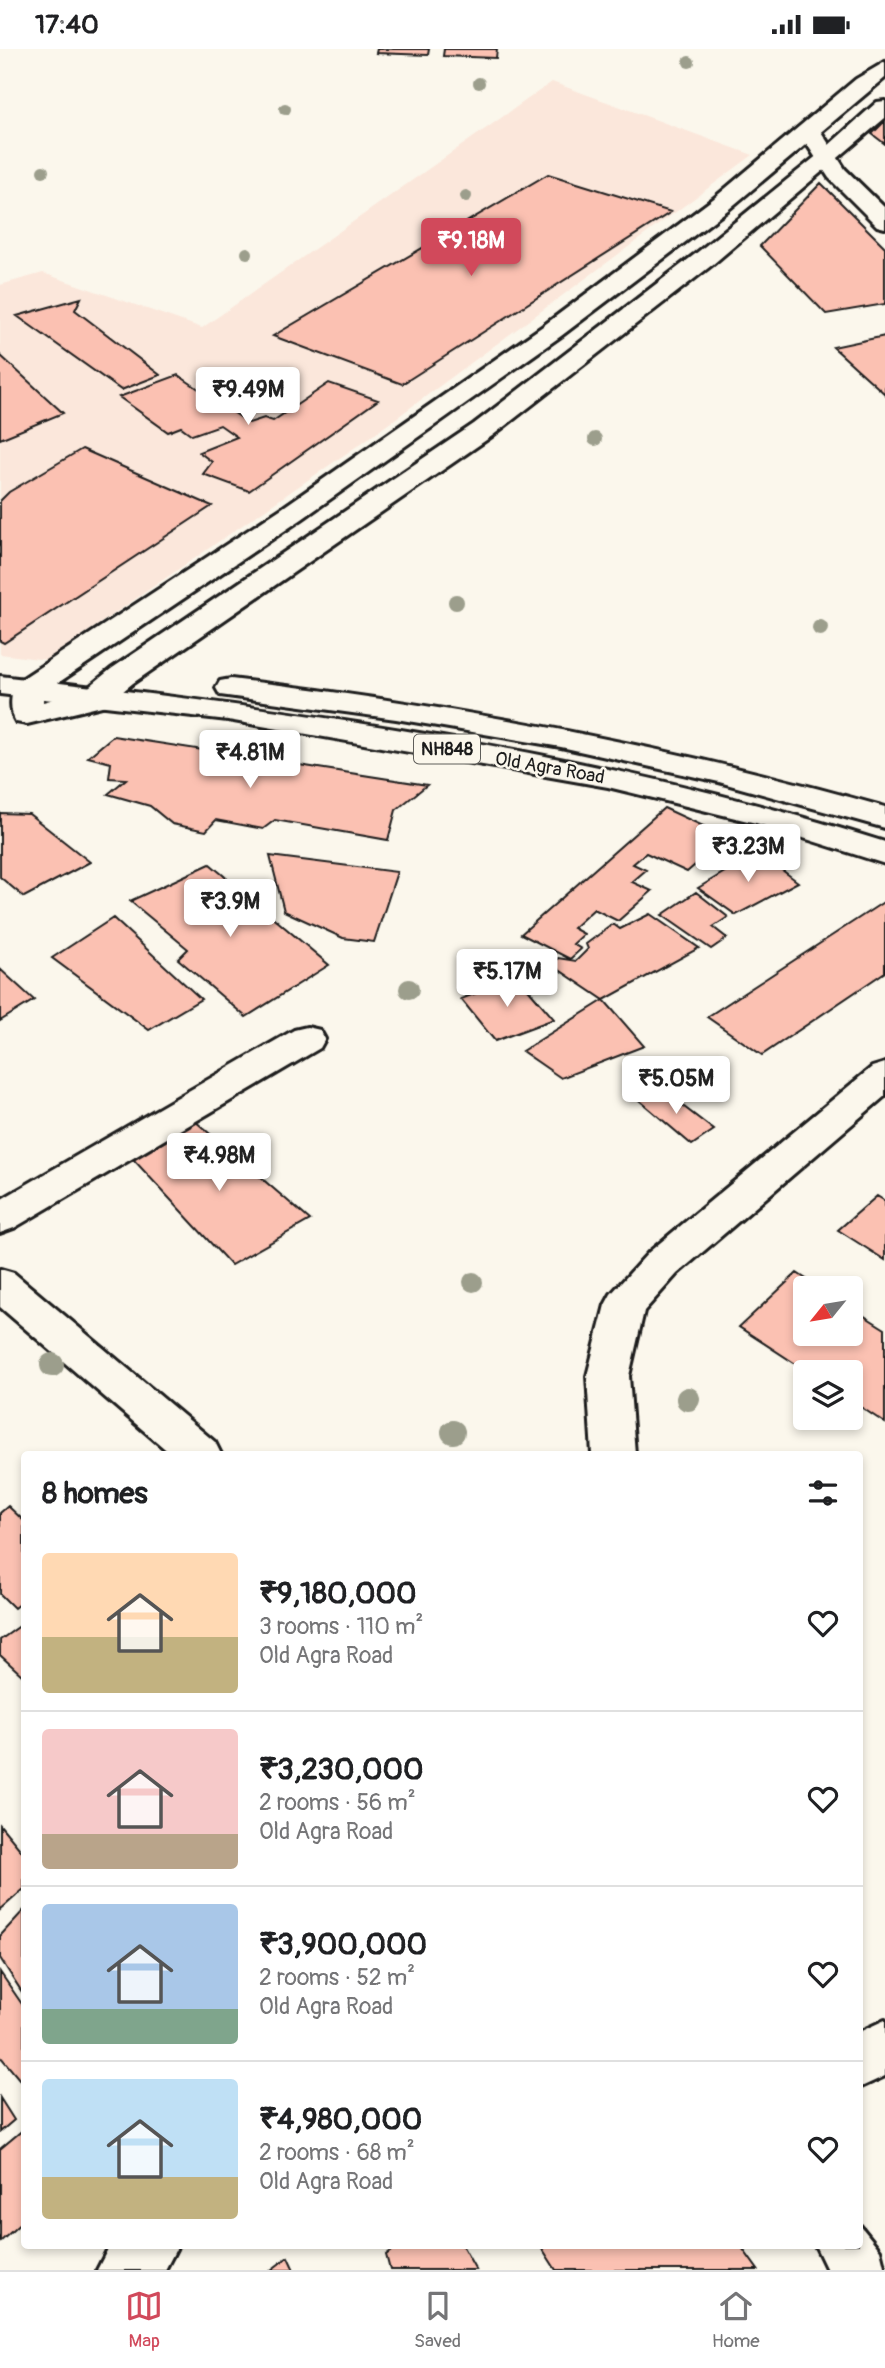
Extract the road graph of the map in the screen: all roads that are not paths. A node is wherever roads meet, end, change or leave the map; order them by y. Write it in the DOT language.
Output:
graph roads {
  1 [pos="885,68"];
  2 [pos="885,107"];
  3 [pos="808,129"];
  4 [pos="832,166"];
  5 [pos="873,181"];
  6 [pos="885,221"];
  7 [pos="0,659"];
  8 [pos="61,667"];
  9 [pos="121,676"];
  10 [pos="94,698"];
  11 [pos="14,704"];
  12 [pos="885,818"];
  13 [pos="885,853"];
  14 [pos="307,1039"];
  15 [pos="885,1076"];
  16 [pos="0,1218"];
  17 [pos="0,1284"];
  18 [pos="196,1451"];
  19 [pos="613,1451"];
  20 [pos="885,2046"];
  21 [pos="863,2060"];
  22 [pos="146,2249"];
  23 [pos="846,2249"];
  24 [pos="125,2270"];
  25 [pos="860,2270"];
  1 -- 3 [label="main road"];
  2 -- 4 [label="main road"];
  3 -- 4 [label="main road"];
  3 -- 8 [label="main road"];
  4 -- 5 [label="main road"];
  4 -- 6 [label="main road"];
  4 -- 9 [label="main road"];
  7 -- 8 [label="main road, Old Agra Road / NH848"];
  8 -- 9 [label="main road, Old Agra Road / NH848"];
  8 -- 11 [label="main road"];
  9 -- 10 [label="main road"];
  9 -- 12 [label="main road, Old Agra Road / NH848"];
  10 -- 11 [label="main road, Old Agra Road / NH848"];
  10 -- 13 [label="main road, Old Agra Road / NH848"];
  14 -- 16 [label="main road"];
  15 -- 19 [label="main road"];
  17 -- 18 [label="main road"];
  20 -- 21 [label="main road"];
  22 -- 24 [label="main road"];
  23 -- 25 [label="main road"];
}
